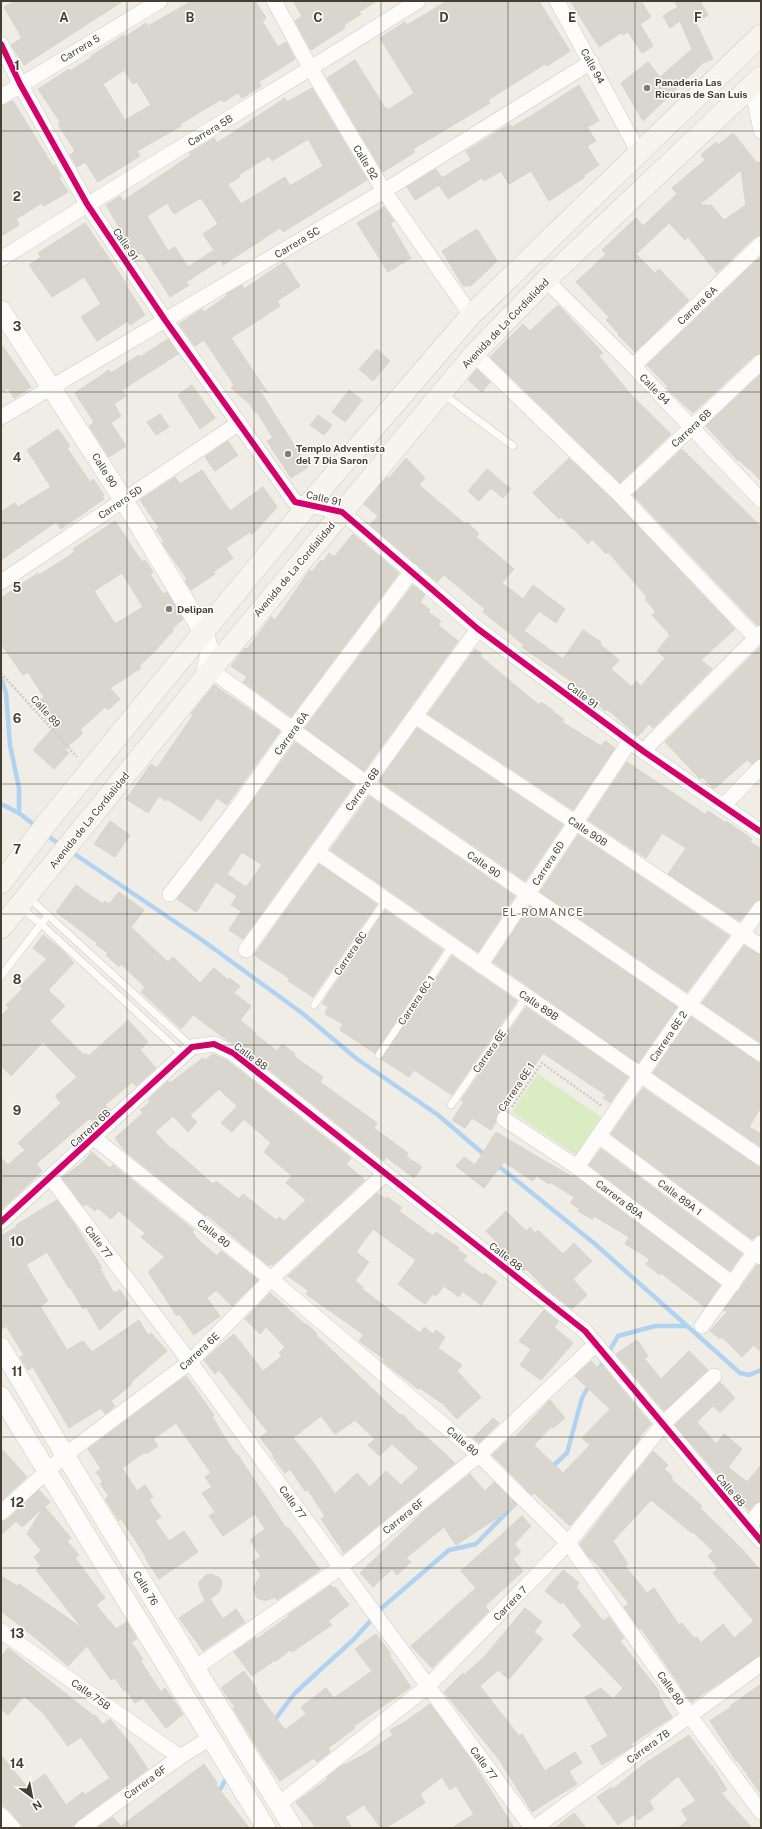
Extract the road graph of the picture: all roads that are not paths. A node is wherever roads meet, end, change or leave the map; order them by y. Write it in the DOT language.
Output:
graph roads {
  1 [pos="160,1"];
  2 [pos="274,1"];
  3 [pos="418,1"];
  4 [pos="557,1"];
  5 [pos="761,35"];
  6 [pos="1,44"];
  7 [pos="591,62"];
  8 [pos="312,69"];
  9 [pos="756,82"];
  10 [pos="20,84"];
  11 [pos="1,96"];
  12 [pos="761,131"];
  13 [pos="639,153"];
  14 [pos="384,191"];
  15 [pos="87,204"];
  16 [pos="761,244"];
  17 [pos="1,259"];
  18 [pos="546,280"];
  19 [pos="1,310"];
  20 [pos="471,315"];
  21 [pos="166,320"];
  22 [pos="474,354"];
  23 [pos="761,362"];
  24 [pos="633,366"];
  25 [pos="52,387"];
  26 [pos="441,393"];
  27 [pos="1,417"];
  28 [pos="239,423"];
  29 [pos="692,427"];
  30 [pos="513,446"];
  31 [pos="620,495"];
  32 [pos="123,500"];
  33 [pos="761,500"];
  34 [pos="308,505"];
  35 [pos="342,512"];
  36 [pos="412,571"];
  37 [pos="1,582"];
  38 [pos="478,628"];
  39 [pos="204,633"];
  40 [pos="759,635"];
  41 [pos="208,673"];
  42 [pos="415,716"];
  43 [pos="292,730"];
  44 [pos="630,741"];
  45 [pos="642,751"];
  46 [pos="761,767"];
  47 [pos="366,782"];
  48 [pos="723,806"];
  49 [pos="574,823"];
  50 [pos="761,832"];
  51 [pos="317,852"];
  52 [pos="1,883"];
  53 [pos="170,894"];
  54 [pos="528,894"];
  55 [pos="386,900"];
  56 [pos="23,901"];
  57 [pos="761,908"];
  58 [pos="48,915"];
  59 [pos="41,924"];
  60 [pos="1,928"];
  61 [pos="742,933"];
  62 [pos="452,946"];
  63 [pos="761,946"];
  64 [pos="246,950"];
  65 [pos="480,965"];
  66 [pos="1,976"];
  67 [pos="527,996"];
  68 [pos="689,1005"];
  69 [pos="314,1006"];
  70 [pos="188,1051"];
  71 [pos="761,1054"];
  72 [pos="379,1055"];
  73 [pos="641,1075"];
  74 [pos="452,1105"];
  75 [pos="504,1120"];
  76 [pos="600,1136"];
  77 [pos="94,1138"];
  78 [pos="761,1158"];
  79 [pos="577,1167"];
  80 [pos="385,1174"];
  81 [pos="51,1178"];
  82 [pos="1,1222"];
  83 [pos="759,1251"];
  84 [pos="271,1279"];
  85 [pos="733,1284"];
  86 [pos="702,1326"];
  87 [pos="596,1344"];
  88 [pos="1,1347"];
  89 [pos="190,1362"];
  90 [pos="714,1376"];
  91 [pos="1,1396"];
  92 [pos="664,1423"];
  93 [pos="65,1455"];
  94 [pos="478,1455"];
  95 [pos="46,1471"];
  96 [pos="761,1510"];
  97 [pos="1,1513"];
  98 [pos="749,1526"];
  99 [pos="761,1541"];
  100 [pos="568,1543"];
  101 [pos="341,1567"];
  102 [pos="1,1631"];
  103 [pos="761,1664"];
  104 [pos="195,1668"];
  105 [pos="428,1686"];
  106 [pos="690,1716"];
  107 [pos="210,1738"];
  108 [pos="180,1757"];
  109 [pos="279,1804"];
  110 [pos="761,1812"];
  111 [pos="1,1815"];
  112 [pos="13,1828"];
  113 [pos="82,1828"];
  114 [pos="266,1828"];
  115 [pos="293,1828"];
  116 [pos="533,1828"];
  1 -- 10 [label="street, Carrera 5"];
  2 -- 8 [label="street, Calle 92"];
  3 -- 8 [label="street, Carrera 5B"];
  4 -- 7 [label="street, Calle 94"];
  5 -- 13 [label="main road"];
  6 -- 10 [label="street, Calle 91"];
  7 -- 13 [label="street, Calle 94"];
  7 -- 14 [label="street, Carrera 5C"];
  8 -- 14 [label="street, Calle 92"];
  8 -- 15 [label="street, Carrera 5B"];
  9 -- 12 [label="street"];
  9 -- 18 [label="main road, Avenida de La Cordialidad"];
  10 -- 11 [label="street, Carrera 5"];
  10 -- 15 [label="street, Calle 91"];
  13 -- 20 [label="main road"];
  14 -- 20 [label="street, Calle 92"];
  14 -- 21 [label="street, Carrera 5C"];
  15 -- 17 [label="street, Carrera 5B"];
  15 -- 21 [label="street, Calle 91"];
  16 -- 24 [label="street, Carrera 6A"];
  18 -- 22 [label="main road, Avenida de La Cordialidad"];
  18 -- 24 [label="street, Calle 94"];
  19 -- 25 [label="street, Calle 90"];
  20 -- 34 [label="main road"];
  21 -- 25 [label="street, Carrera 5C"];
  21 -- 28 [label="street, Calle 91"];
  22 -- 26 [label="main road, Avenida de La Cordialidad"];
  22 -- 31 [label="street"];
  23 -- 29 [label="street, Carrera 6B"];
  24 -- 29 [label="street, Calle 94"];
  25 -- 27 [label="street, Carrera 5C"];
  25 -- 32 [label="street, Calle 90"];
  26 -- 30 [label="lane"];
  26 -- 35 [label="main road, Avenida de La Cordialidad"];
  28 -- 32 [label="street, Carrera 5D"];
  28 -- 34 [label="street, Calle 91"];
  29 -- 31 [label="street, Carrera 6B"];
  29 -- 33 [label="street, Calle 94"];
  31 -- 40 [label="street"];
  32 -- 37 [label="street, Carrera 5D"];
  32 -- 39 [label="street, Calle 90"];
  34 -- 35 [label="street, Calle 91"];
  34 -- 39 [label="main road"];
  35 -- 36 [label="street, Calle 91"];
  35 -- 41 [label="main road, Avenida de La Cordialidad"];
  36 -- 38 [label="street, Calle 91"];
  36 -- 43 [label="street, Carrera 6A"];
  38 -- 42 [label="street, Carrera 6B"];
  38 -- 44 [label="street, Calle 91"];
  39 -- 41 [label="street, Calle 90"];
  39 -- 52 [label="main road"];
  40 -- 45 [label="street"];
  41 -- 43 [label="street, Calle 90"];
  41 -- 56 [label="main road, Avenida de La Cordialidad"];
  42 -- 47 [label="street, Carrera 6B"];
  42 -- 49 [label="street, Calle 90B"];
  43 -- 47 [label="street, Calle 90"];
  43 -- 53 [label="street, Carrera 6A"];
  44 -- 45 [label="street, Calle 91"];
  44 -- 49 [label="street, Carrera 6D"];
  45 -- 48 [label="street, Calle 91"];
  46 -- 48 [label="street"];
  47 -- 51 [label="street, Carrera 6B"];
  47 -- 54 [label="street, Calle 90"];
  48 -- 50 [label="street, Calle 91"];
  49 -- 54 [label="street, Carrera 6D"];
  49 -- 61 [label="street, Calle 90B"];
  51 -- 55 [label="street, Calle 89B"];
  51 -- 64 [label="street, Carrera 6B"];
  54 -- 65 [label="street, Carrera 6D"];
  54 -- 68 [label="street, Calle 90"];
  55 -- 62 [label="street, Calle 89B"];
  55 -- 69 [label="lane, Carrera 6C"];
  56 -- 58 [label="lane"];
  56 -- 59 [label="lane"];
  56 -- 60 [label="main road, Avenida de La Cordialidad"];
  57 -- 61 [label="street, Carrera 6E 2"];
  58 -- 59 [label="lane"];
  58 -- 70 [label="lane"];
  59 -- 66 [label="lane"];
  59 -- 70 [label="lane"];
  61 -- 63 [label="street, Calle 90B"];
  61 -- 68 [label="street, Carrera 6E 2"];
  62 -- 65 [label="street, Calle 89B"];
  62 -- 72 [label="lane, Carrera 6C 1"];
  65 -- 67 [label="street, Calle 89B"];
  67 -- 73 [label="street, Calle 89B"];
  67 -- 74 [label="lane, Carrera 6E"];
  68 -- 71 [label="street, Calle 90"];
  68 -- 73 [label="street, Carrera 6E 2"];
  70 -- 77 [label="street, Carrera 6B"];
  70 -- 80 [label="street, Calle 88"];
  73 -- 76 [label="street, Carrera 6E 2"];
  73 -- 78 [label="street, Calle 89B"];
  75 -- 79 [label="street, Carrera 89A"];
  76 -- 79 [label="street, Carrera 6E 2"];
  76 -- 83 [label="street, Calle 89A 1"];
  77 -- 81 [label="street, Carrera 6B"];
  77 -- 84 [label="street, Calle 80"];
  79 -- 85 [label="street, Carrera 89A"];
  80 -- 84 [label="street, Carrera 6E"];
  80 -- 87 [label="street, Calle 88"];
  81 -- 82 [label="street, Carrera 6B"];
  81 -- 89 [label="street, Calle 77"];
  83 -- 85 [label="street"];
  84 -- 89 [label="street, Carrera 6E"];
  84 -- 94 [label="street, Calle 80"];
  85 -- 86 [label="street"];
  87 -- 92 [label="street, Calle 88"];
  87 -- 94 [label="street, Carrera 6F"];
  88 -- 93 [label="street, Calle 76"];
  89 -- 93 [label="street, Carrera 6E"];
  89 -- 101 [label="street, Calle 77"];
  90 -- 92 [label="street, Carrera 7"];
  91 -- 95 [label="street"];
  92 -- 98 [label="street, Calle 88"];
  92 -- 100 [label="street, Carrera 7"];
  93 -- 95 [label="street, Carrera 6E"];
  93 -- 104 [label="street, Calle 76"];
  94 -- 100 [label="street, Calle 80"];
  94 -- 101 [label="street, Carrera 6F"];
  95 -- 97 [label="street, Carrera 6E"];
  95 -- 107 [label="street"];
  96 -- 98 [label="street"];
  98 -- 99 [label="street, Calle 88"];
  100 -- 105 [label="street, Carrera 7"];
  100 -- 106 [label="street, Calle 80"];
  101 -- 104 [label="street, Carrera 6F"];
  101 -- 105 [label="street, Calle 77"];
  102 -- 108 [label="street, Calle 75B"];
  103 -- 106 [label="street, Carrera 7B"];
  104 -- 109 [label="street, Calle 76"];
  105 -- 109 [label="street, Carrera 7"];
  105 -- 116 [label="street, Calle 77"];
  106 -- 110 [label="street, Calle 80"];
  106 -- 116 [label="street, Carrera 7B"];
  107 -- 108 [label="street, Carrera 6F"];
  107 -- 114 [label="street"];
  108 -- 113 [label="street, Carrera 6F"];
  109 -- 115 [label="street, Calle 76"];
  111 -- 112 [label="street"];
}
